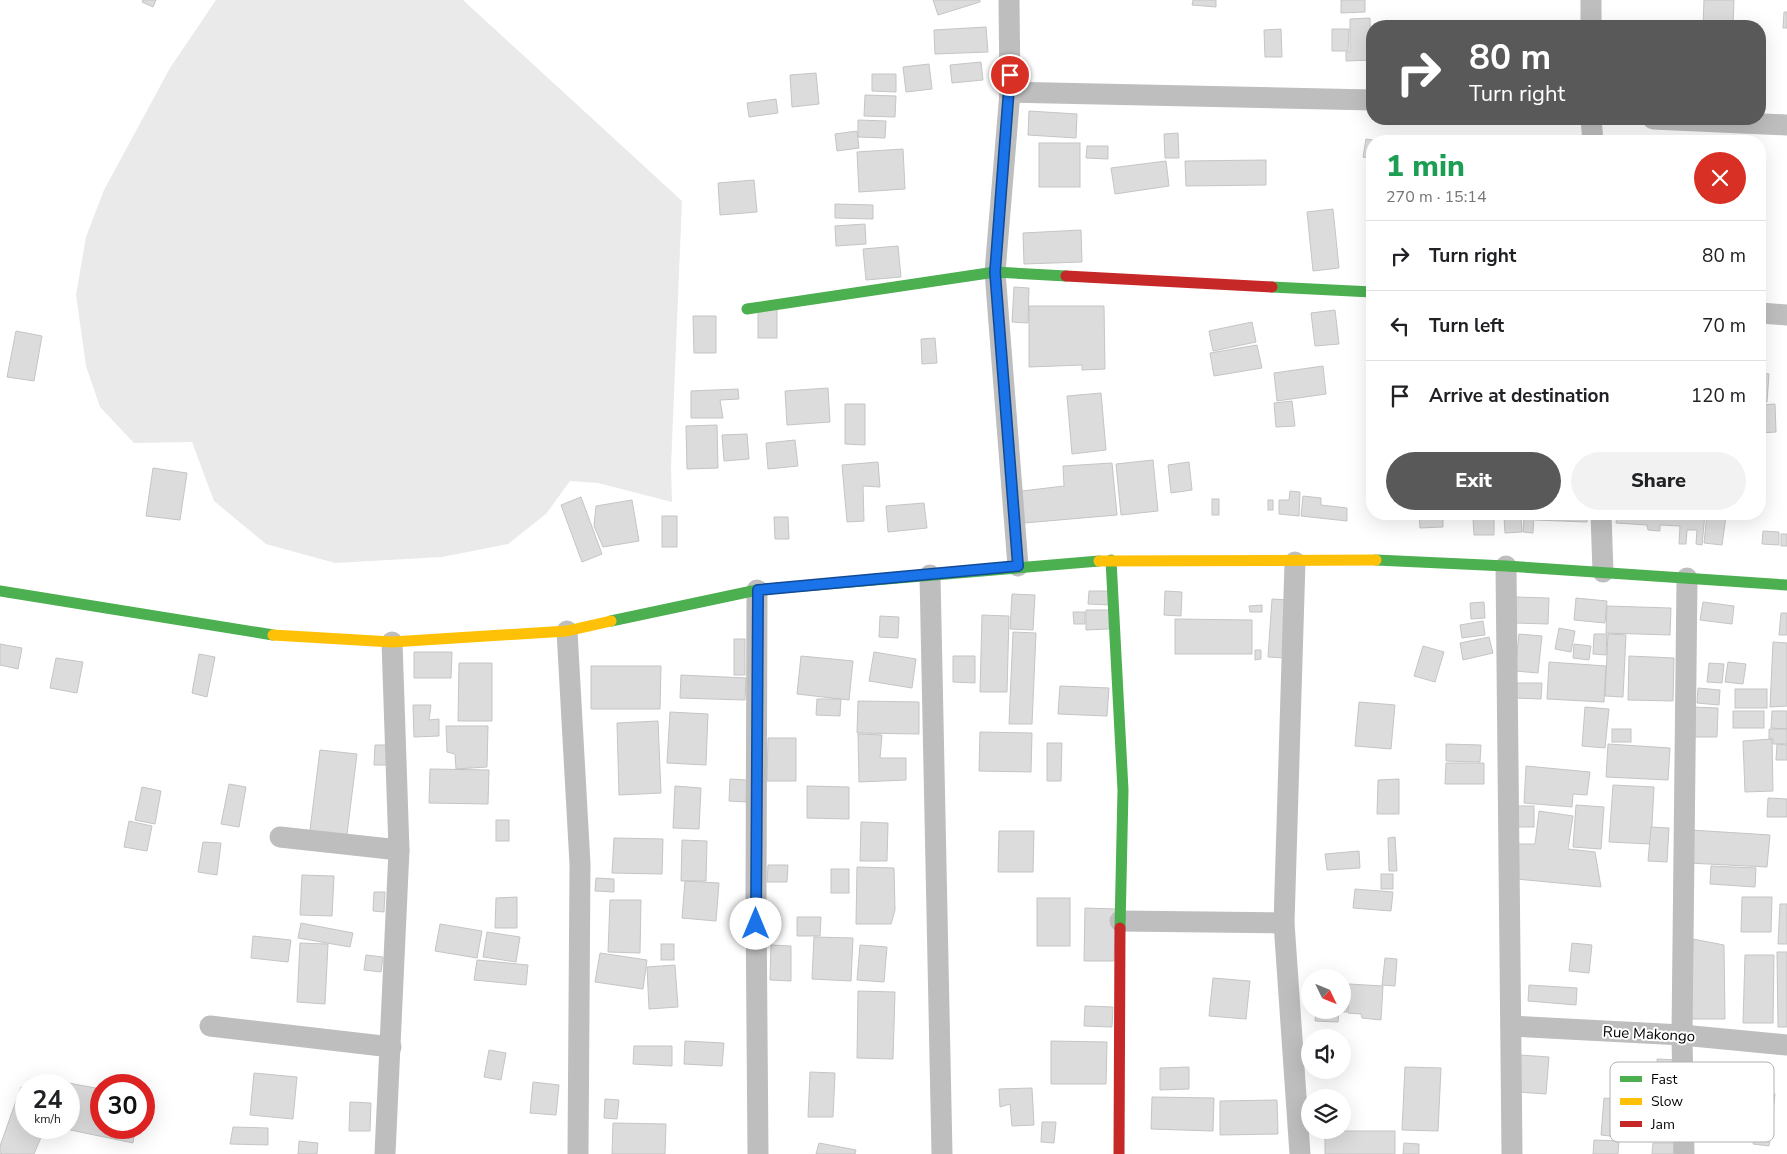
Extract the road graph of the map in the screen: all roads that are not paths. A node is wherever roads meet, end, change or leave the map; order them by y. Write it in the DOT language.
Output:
graph roads {
  1 [pos="1009,0"];
  2 [pos="1591,0"];
  3 [pos="1591,20"];
  4 [pos="1010,92"];
  5 [pos="1366,100"];
  6 [pos="1766,124"];
  7 [pos="1787,125"];
  8 [pos="995,272"];
  9 [pos="1366,292"];
  10 [pos="748,309"];
  11 [pos="1766,313"];
  12 [pos="1787,315"];
  13 [pos="1601,520"];
  14 [pos="1111,560"];
  15 [pos="1295,562"];
  16 [pos="1018,566"];
  17 [pos="1506,566"];
  18 [pos="1602,572"];
  19 [pos="930,575"];
  20 [pos="1687,578"];
  21 [pos="1787,585"];
  22 [pos="758,590"];
  23 [pos="0,591"];
  24 [pos="568,631"];
  25 [pos="392,642"];
  26 [pos="280,837"];
  27 [pos="399,850"];
  28 [pos="1120,921"];
  29 [pos="1284,923"];
  30 [pos="210,1026"];
  31 [pos="1512,1026"];
  32 [pos="1682,1035"];
  33 [pos="1787,1045"];
  34 [pos="391,1047"];
  35 [pos="1682,1062"];
  36 [pos="385,1154"];
  37 [pos="578,1154"];
  38 [pos="758,1154"];
  39 [pos="942,1154"];
  40 [pos="1119,1154"];
  41 [pos="1300,1154"];
  42 [pos="1512,1154"];
  1 -- 4 [label="street"];
  2 -- 3 [label="street"];
  4 -- 5 [label="street"];
  4 -- 8 [label="street"];
  6 -- 7 [label="street"];
  8 -- 9 [label="street"];
  8 -- 10 [label="street"];
  8 -- 16 [label="street"];
  11 -- 12 [label="street"];
  13 -- 18 [label="street"];
  14 -- 15 [label="street"];
  14 -- 16 [label="street"];
  14 -- 28 [label="street"];
  15 -- 17 [label="street"];
  15 -- 29 [label="street"];
  16 -- 19 [label="street"];
  17 -- 18 [label="street"];
  17 -- 31 [label="street"];
  18 -- 20 [label="street"];
  19 -- 22 [label="street"];
  19 -- 39 [label="street"];
  20 -- 21 [label="street"];
  20 -- 32 [label="street"];
  22 -- 24 [label="street"];
  22 -- 38 [label="street"];
  23 -- 25 [label="street"];
  24 -- 25 [label="street"];
  24 -- 37 [label="street"];
  25 -- 27 [label="street"];
  26 -- 27 [label="street"];
  27 -- 34 [label="street"];
  28 -- 29 [label="street"];
  28 -- 40 [label="street"];
  29 -- 41 [label="street"];
  30 -- 34 [label="street"];
  31 -- 32 [label="street, Rue Makongo"];
  31 -- 42 [label="street"];
  32 -- 33 [label="street, Rue Makongo"];
  32 -- 35 [label="street"];
  34 -- 36 [label="street"];
}
